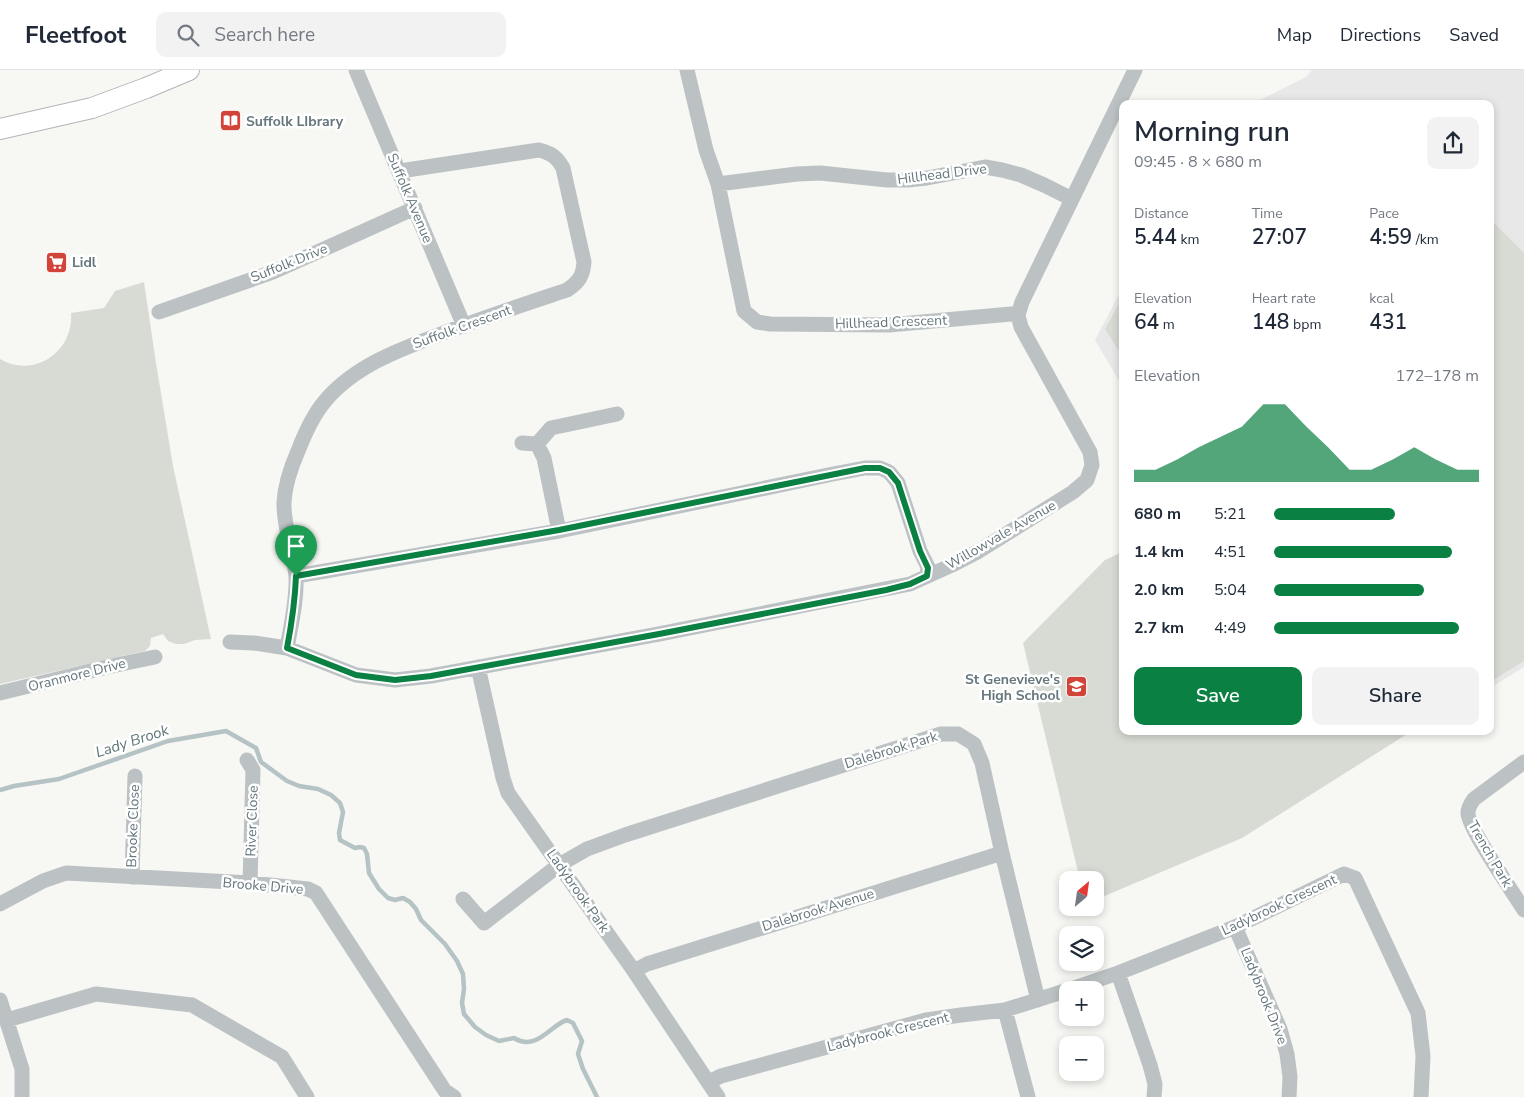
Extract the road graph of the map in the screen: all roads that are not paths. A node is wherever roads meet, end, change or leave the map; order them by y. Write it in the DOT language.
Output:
graph roads {
  1 [pos="189,70"];
  2 [pos="356,70"];
  3 [pos="687,70"];
  4 [pos="1135,70"];
  5 [pos="1120,100"];
  6 [pos="1119,103"];
  7 [pos="0,129"];
  8 [pos="400,171"];
  9 [pos="718,184"];
  10 [pos="1072,199"];
  11 [pos="415,208"];
  12 [pos="159,312"];
  13 [pos="1018,314"];
  14 [pos="464,326"];
  15 [pos="617,414"];
  16 [pos="559,530"];
  17 [pos="296,576"];
  18 [pos="927,576"];
  19 [pos="230,642"];
  20 [pos="287,648"];
  21 [pos="155,658"];
  22 [pos="478,667"];
  23 [pos="0,694"];
  24 [pos="247,760"];
  25 [pos="1524,762"];
  26 [pos="135,776"];
  27 [pos="1002,852"];
  28 [pos="559,865"];
  29 [pos="132,877"];
  30 [pos="250,883"];
  31 [pos="463,899"];
  32 [pos="0,904"];
  33 [pos="1524,910"];
  34 [pos="1236,927"];
  35 [pos="634,971"];
  36 [pos="1118,973"];
  37 [pos="1094,981"];
  38 [pos="1059,993"];
  39 [pos="0,1000"];
  40 [pos="1038,1000"];
  41 [pos="1005,1010"];
  42 [pos="7,1020"];
  43 [pos="709,1082"];
  44 [pos="22,1097"];
  45 [pos="307,1097"];
  46 [pos="454,1097"];
  47 [pos="718,1097"];
  48 [pos="1028,1097"];
  49 [pos="1154,1097"];
  50 [pos="1289,1097"];
  51 [pos="1422,1097"];
  1 -- 7 [label="main road"];
  2 -- 8 [label="street, Suffolk Avenue"];
  3 -- 9 [label="street, Hillhead Crescent"];
  4 -- 5 [label="street"];
  6 -- 10 [label="street"];
  8 -- 11 [label="street, Suffolk Avenue"];
  8 -- 14 [label="street, Suffolk Crescent"];
  9 -- 10 [label="street, Hillhead Drive"];
  9 -- 13 [label="street, Hillhead Crescent"];
  10 -- 13 [label="street"];
  11 -- 12 [label="street, Suffolk Drive"];
  11 -- 14 [label="street, Suffolk Avenue"];
  13 -- 18 [label="street, Willowvale Avenue"];
  14 -- 17 [label="street, Suffolk Crescent"];
  15 -- 16 [label="street"];
  16 -- 17 [label="street"];
  16 -- 18 [label="street"];
  17 -- 20 [label="street, Suffolk Crescent"];
  18 -- 22 [label="street, Willowvale Avenue"];
  19 -- 20 [label="street, Willowvale Avenue"];
  20 -- 22 [label="street, Willowvale Avenue"];
  21 -- 23 [label="street, Oranmore Drive"];
  22 -- 28 [label="street, Ladybrook Park"];
  24 -- 30 [label="street, River Close"];
  25 -- 33 [label="street, Trench Park"];
  26 -- 29 [label="street, Brooke Close"];
  27 -- 28 [label="street, Dalebrook Park"];
  27 -- 35 [label="street, Dalebrook Avenue"];
  27 -- 40 [label="street, Dalebrook Park"];
  28 -- 31 [label="street, Dalebrook Park"];
  28 -- 35 [label="street, Ladybrook Park"];
  29 -- 30 [label="street, Brooke Drive"];
  29 -- 32 [label="street, Brooke Drive"];
  30 -- 46 [label="street, Brooke Drive"];
  34 -- 36 [label="street, Ladybrook Crescent"];
  34 -- 50 [label="street, Ladybrook Drive"];
  34 -- 51 [label="street, Ladybrook Crescent"];
  35 -- 43 [label="street, Ladybrook Park"];
  36 -- 37 [label="street, Ladybrook Crescent"];
  36 -- 49 [label="street"];
  38 -- 40 [label="street, Ladybrook Crescent"];
  39 -- 42 [label="street"];
  40 -- 41 [label="street, Ladybrook Crescent"];
  41 -- 43 [label="street, Ladybrook Crescent"];
  41 -- 48 [label="street"];
  42 -- 44 [label="street"];
  42 -- 45 [label="street"];
  43 -- 47 [label="street, Ladybrook Park"];
}
